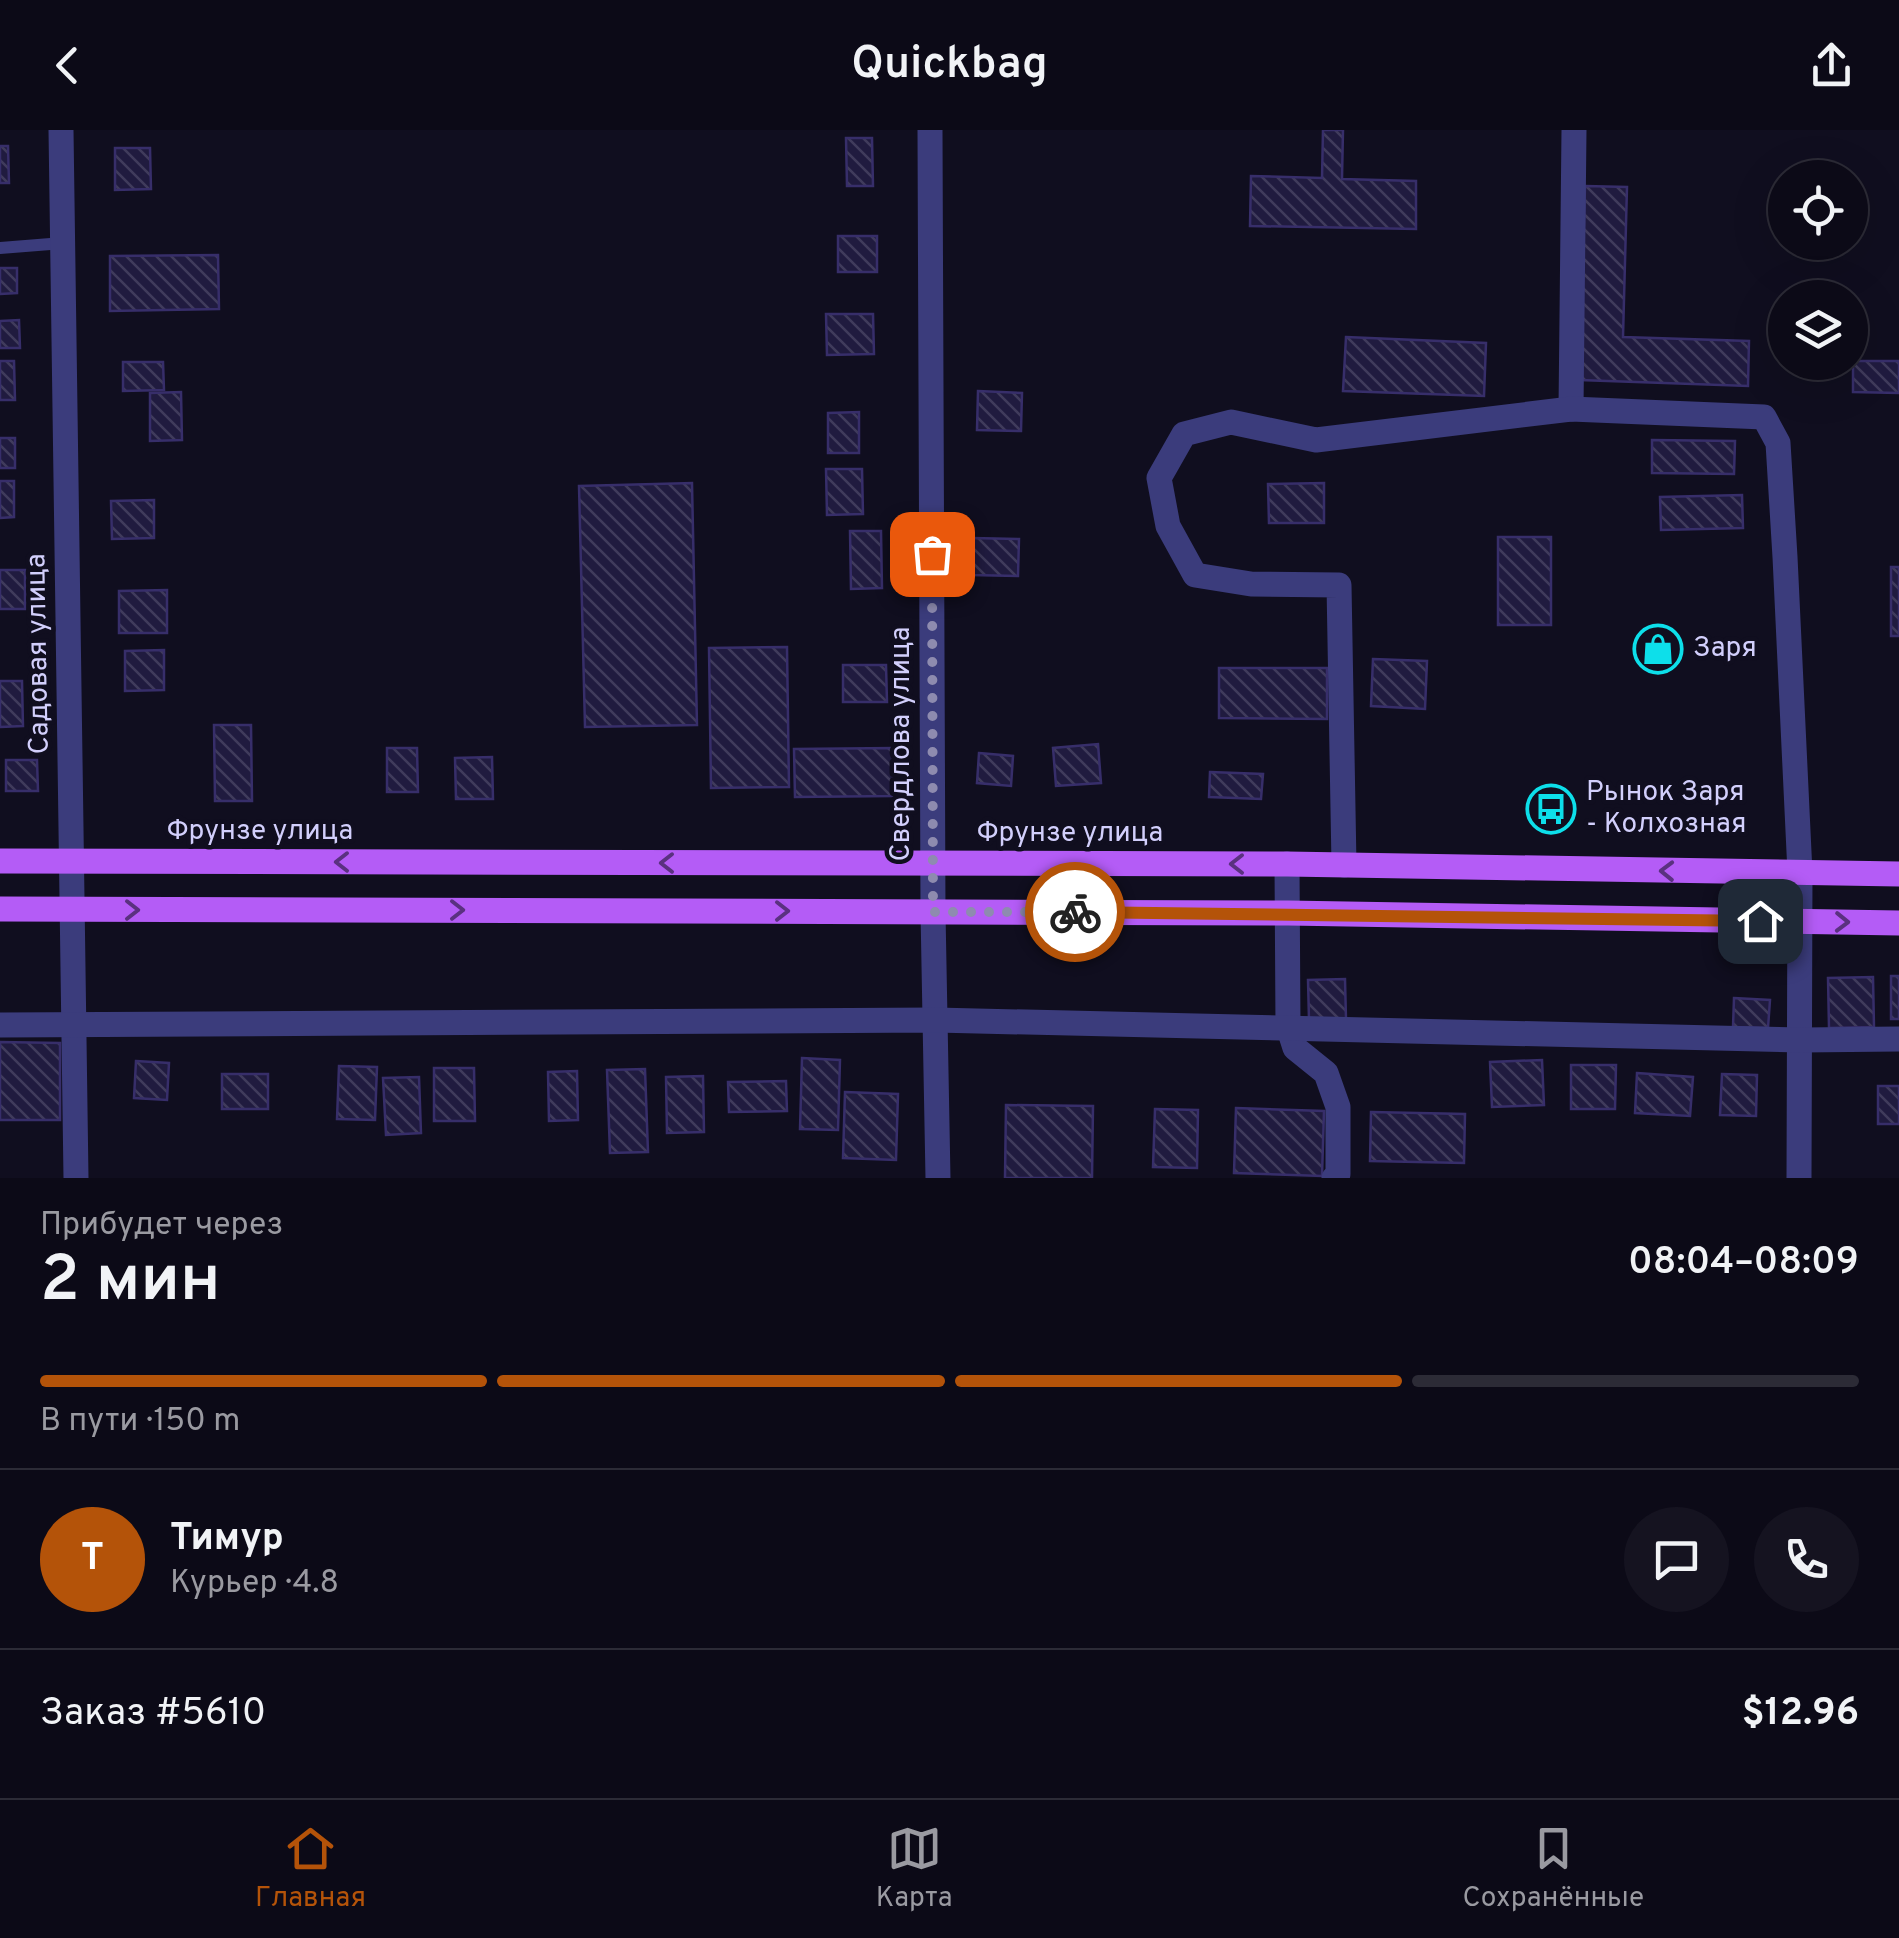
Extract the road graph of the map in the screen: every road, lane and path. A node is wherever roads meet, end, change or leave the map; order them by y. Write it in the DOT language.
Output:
graph roads {
  1 [pos="61,130"];
  2 [pos="930,130"];
  3 [pos="1574,130"];
  4 [pos="63,243"];
  5 [pos="0,248"];
  6 [pos="1571,409"];
  7 [pos="0,861"];
  8 [pos="72,862"];
  9 [pos="933,863"];
  10 [pos="1288,864"];
  11 [pos="1344,865"];
  12 [pos="1800,873"];
  13 [pos="1899,874"];
  14 [pos="0,909"];
  15 [pos="73,909"];
  16 [pos="933,912"];
  17 [pos="1288,913"];
  18 [pos="1800,922"];
  19 [pos="1899,922"];
  20 [pos="936,1020"];
  21 [pos="74,1024"];
  22 [pos="0,1025"];
  23 [pos="1288,1026"];
  24 [pos="1899,1039"];
  25 [pos="1801,1040"];
  26 [pos="76,1178"];
  27 [pos="938,1178"];
  28 [pos="1334,1178"];
  29 [pos="1799,1178"];
  1 -- 4 [label="street, Садовая улица"];
  2 -- 9 [label="street, Свердлова улица"];
  3 -- 6 [label="street"];
  4 -- 5 [label="lane"];
  4 -- 8 [label="street, Садовая улица"];
  6 -- 11 [label="street"];
  6 -- 12 [label="street"];
  7 -- 8 [label="main road, Фрунзе улица"];
  9 -- 8 [label="main road, Фрунзе улица, one-way"];
  8 -- 15 [label="street, Садовая улица"];
  10 -- 9 [label="main road, Фрунзе улица, one-way"];
  9 -- 16 [label="street, Свердлова улица"];
  10 -- 11 [label="main road, Фрунзе улица"];
  10 -- 17 [label="street"];
  12 -- 11 [label="main road, Фрунзе улица, one-way"];
  12 -- 13 [label="main road, Фрунзе улица"];
  12 -- 18 [label="street"];
  14 -- 15 [label="main road"];
  15 -- 16 [label="main road, one-way"];
  15 -- 21 [label="street, Садовая улица"];
  16 -- 17 [label="main road"];
  16 -- 20 [label="street, Свердлова улица"];
  17 -- 18 [label="main road"];
  17 -- 23 [label="street"];
  18 -- 19 [label="main road, one-way"];
  18 -- 25 [label="street"];
  20 -- 21 [label="street"];
  20 -- 23 [label="street"];
  20 -- 27 [label="street, Свердлова улица"];
  21 -- 22 [label="street"];
  21 -- 26 [label="street, Садовая улица"];
  23 -- 25 [label="street"];
  23 -- 28 [label="street"];
  24 -- 25 [label="street"];
  25 -- 29 [label="street"];
}
